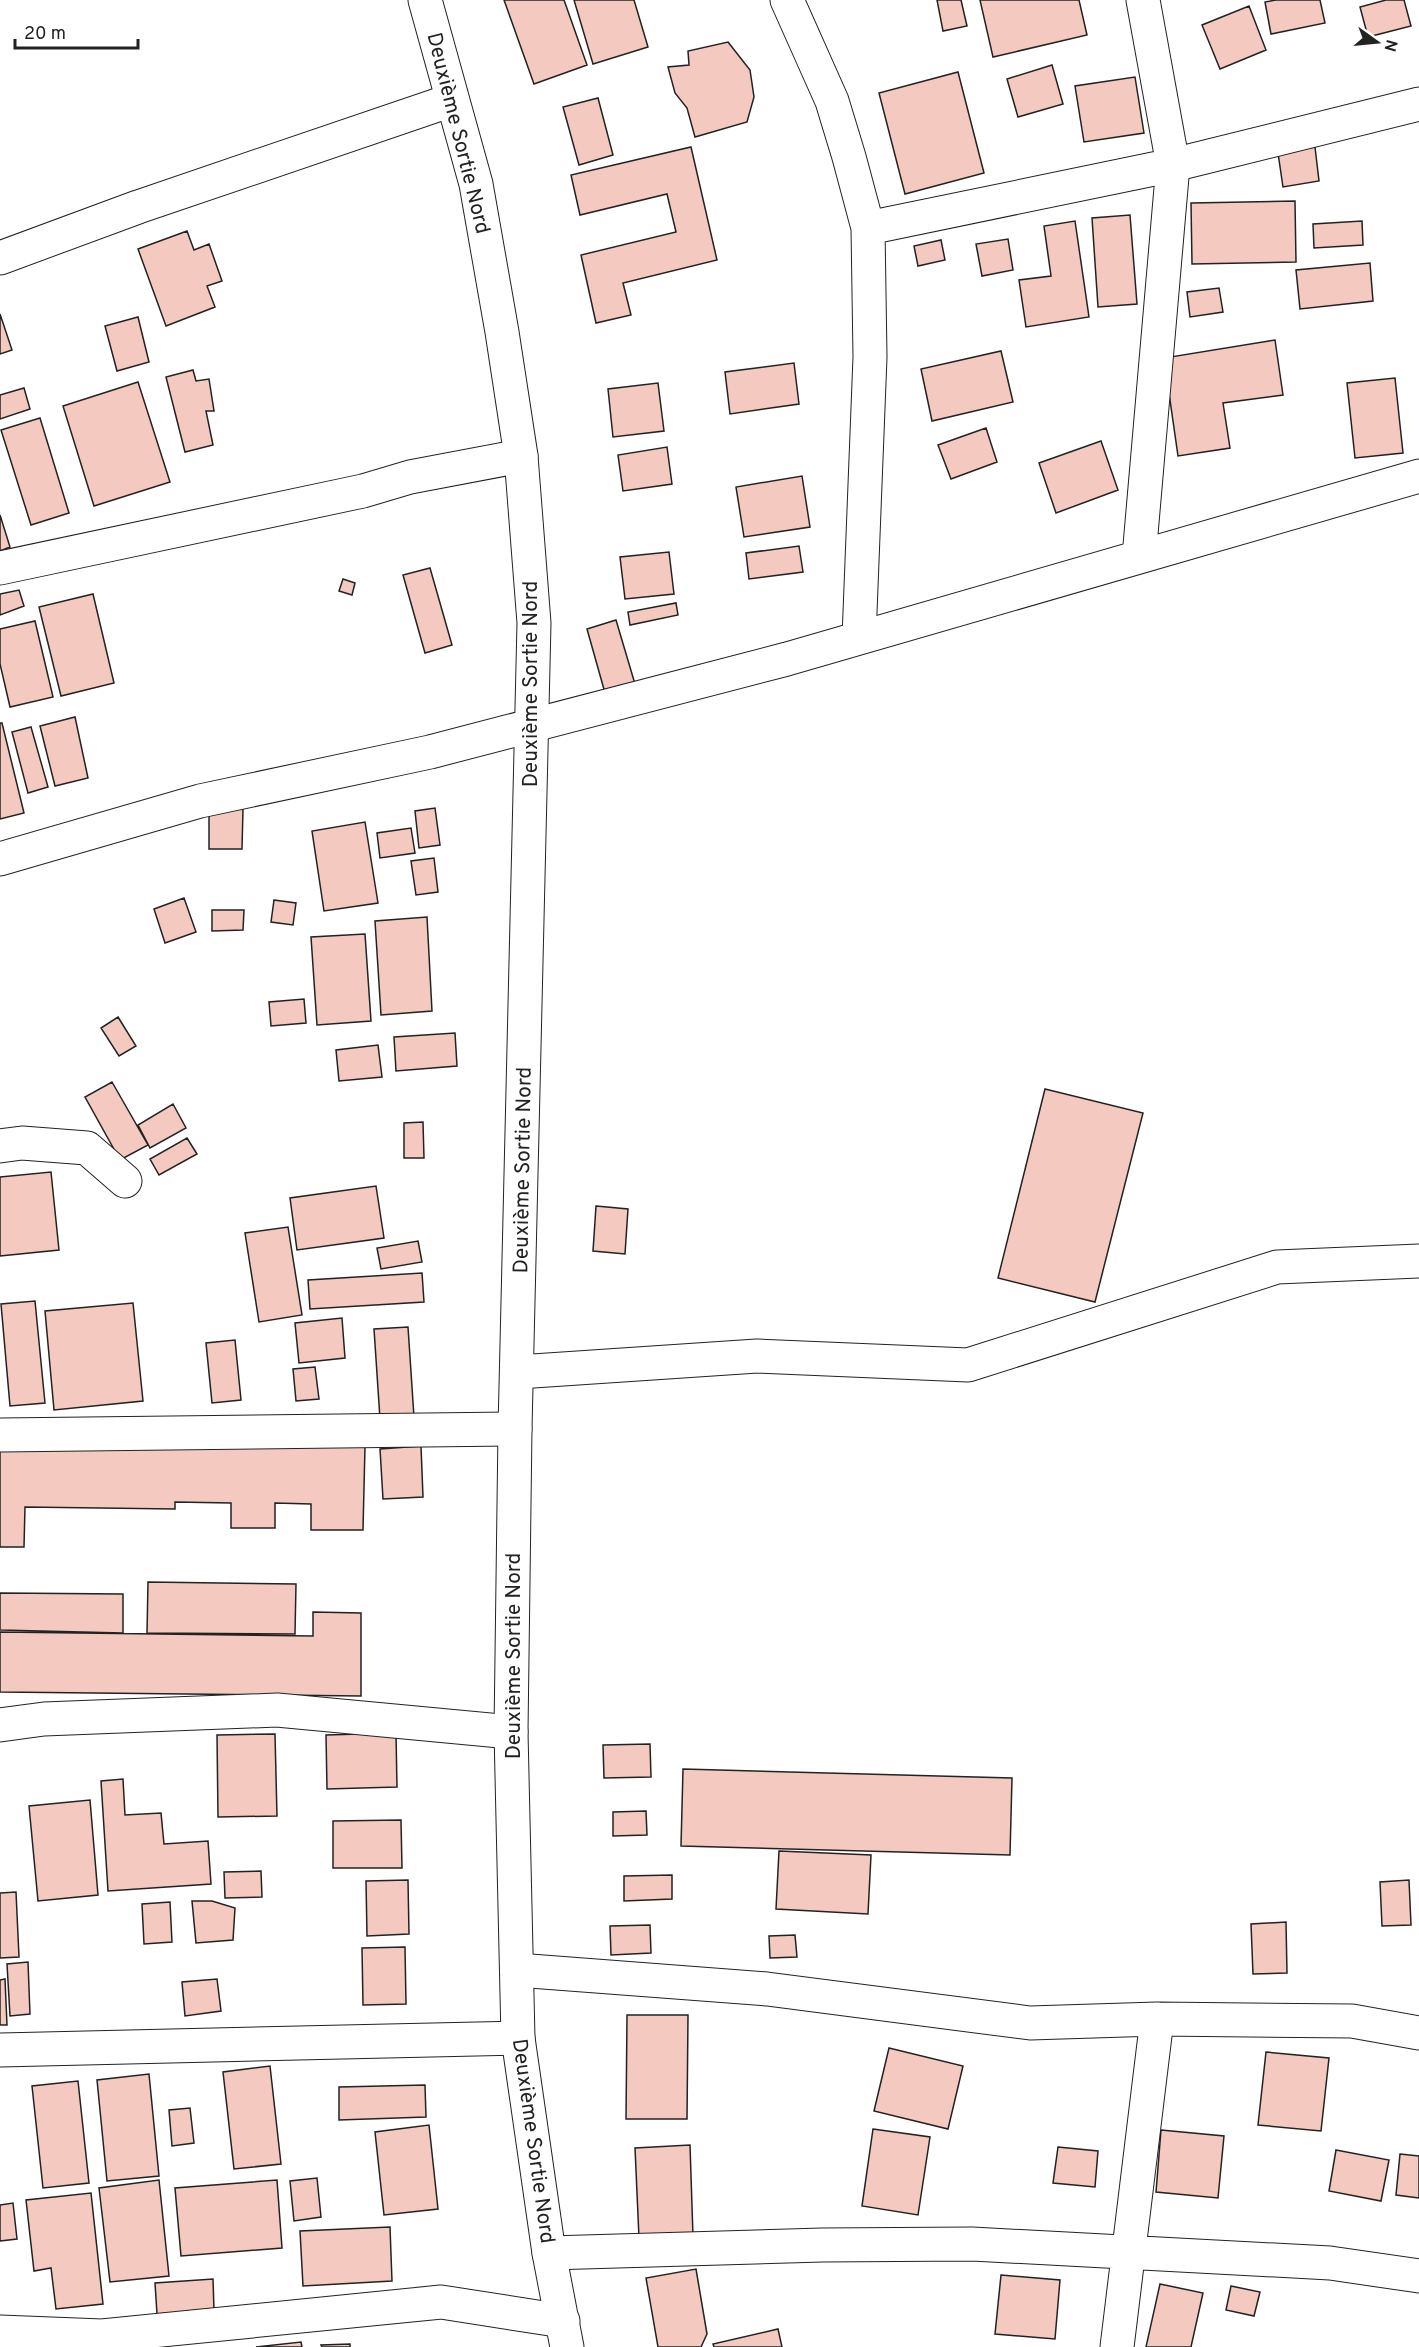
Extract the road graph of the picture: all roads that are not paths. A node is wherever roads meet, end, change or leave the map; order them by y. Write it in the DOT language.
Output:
graph roads {
  1 [pos="424,0"];
  2 [pos="787,0"];
  3 [pos="1143,0"];
  4 [pos="452,100"];
  5 [pos="1419,104"];
  6 [pos="1173,165"];
  7 [pos="867,228"];
  8 [pos="0,258"];
  9 [pos="521,456"];
  10 [pos="1419,476"];
  11 [pos="1139,557"];
  12 [pos="0,568"];
  13 [pos="859,638"];
  14 [pos="532,724"];
  15 [pos="0,859"];
  16 [pos="0,1146"];
  17 [pos="125,1181"];
  18 [pos="1419,1261"];
  19 [pos="518,1372"];
  20 [pos="515,1429"];
  21 [pos="0,1435"];
  22 [pos="0,1725"];
  23 [pos="511,1732"];
  24 [pos="517,1970"];
  25 [pos="1157,2019"];
  26 [pos="1419,2033"];
  27 [pos="519,2038"];
  28 [pos="0,2050"];
  29 [pos="1128,2251"];
  30 [pos="549,2253"];
  31 [pos="1419,2276"];
  32 [pos="0,2332"];
  33 [pos="565,2334"];
  34 [pos="1117,2347"];
  1 -- 4 [label="street, Deuxième Sortie Nord"];
  2 -- 7 [label="street"];
  3 -- 6 [label="street"];
  4 -- 8 [label="street"];
  4 -- 9 [label="street, Deuxième Sortie Nord"];
  5 -- 6 [label="street"];
  6 -- 7 [label="street"];
  6 -- 11 [label="street"];
  7 -- 13 [label="street"];
  9 -- 12 [label="street"];
  9 -- 14 [label="street, Deuxième Sortie Nord"];
  10 -- 11 [label="street"];
  11 -- 13 [label="street"];
  13 -- 14 [label="street"];
  14 -- 15 [label="street"];
  14 -- 19 [label="street, Deuxième Sortie Nord"];
  16 -- 17 [label="street"];
  18 -- 19 [label="street"];
  19 -- 20 [label="street, Deuxième Sortie Nord"];
  20 -- 21 [label="street"];
  20 -- 23 [label="street, Deuxième Sortie Nord"];
  22 -- 23 [label="street"];
  23 -- 24 [label="street, Deuxième Sortie Nord"];
  24 -- 25 [label="street"];
  24 -- 27 [label="street, Deuxième Sortie Nord"];
  25 -- 26 [label="street"];
  25 -- 29 [label="street"];
  27 -- 28 [label="street"];
  27 -- 30 [label="street, Deuxième Sortie Nord"];
  29 -- 30 [label="street"];
  29 -- 31 [label="street"];
  29 -- 34 [label="street"];
  30 -- 33 [label="street, Deuxième Sortie Nord"];
  32 -- 33 [label="street"];
}
